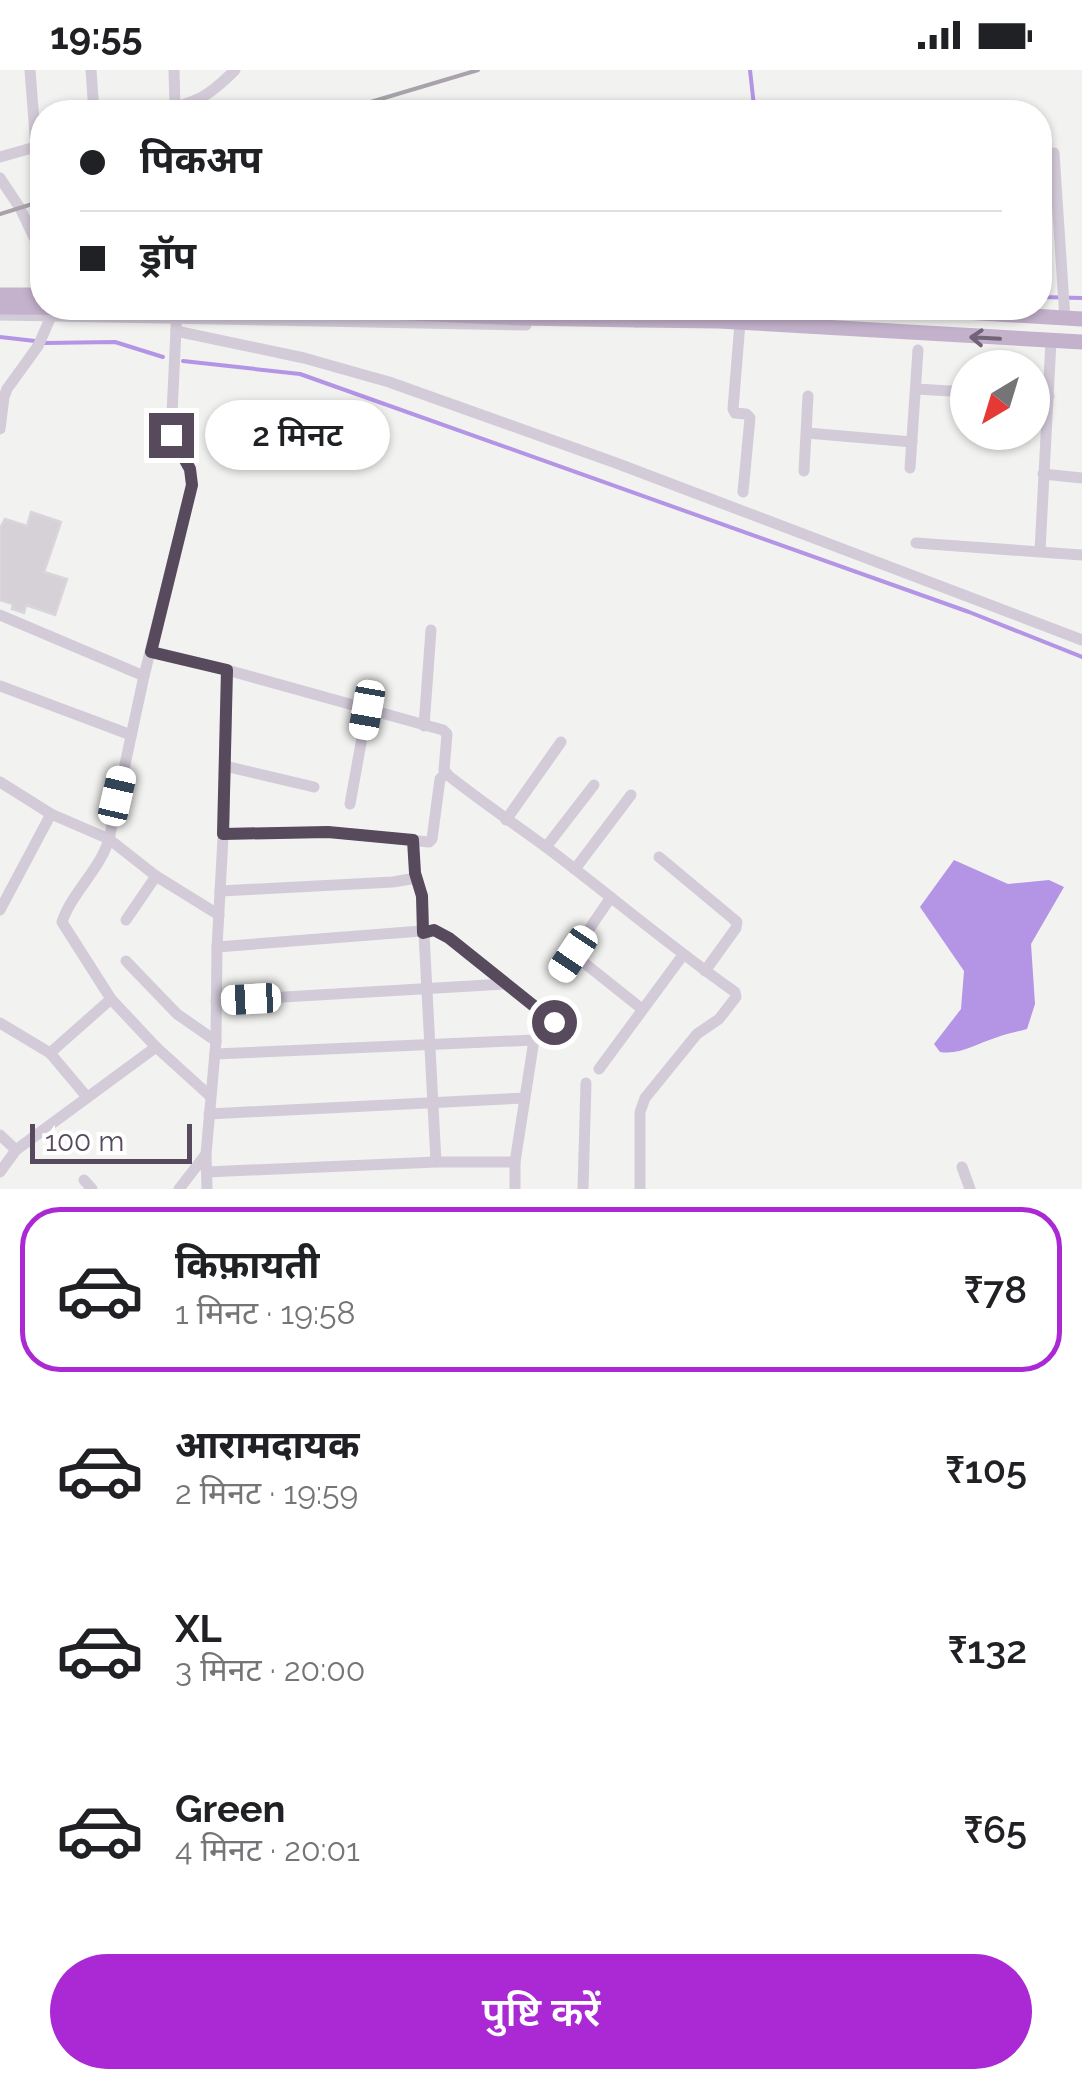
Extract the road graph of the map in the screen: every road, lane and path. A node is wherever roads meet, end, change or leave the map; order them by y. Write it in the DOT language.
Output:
graph roads {
  1 [pos="30,70"];
  2 [pos="90,70"];
  3 [pos="174,70"];
  4 [pos="235,70"];
  5 [pos="34,100"];
  6 [pos="93,100"];
  7 [pos="175,100"];
  8 [pos="200,100"];
  9 [pos="30,149"];
  10 [pos="1054,153"];
  11 [pos="0,158"];
  12 [pos="0,178"];
  13 [pos="30,229"];
  14 [pos="0,294"];
  15 [pos="30,295"];
  16 [pos="1052,304"];
  17 [pos="1064,304"];
  18 [pos="0,308"];
  19 [pos="30,308"];
  20 [pos="30,313"];
  21 [pos="0,315"];
  22 [pos="49,320"];
  23 [pos="177,320"];
  24 [pos="388,320"];
  25 [pos="637,320"];
  26 [pos="1082,320"];
  27 [pos="668,321"];
  28 [pos="740,323"];
  29 [pos="176,331"];
  30 [pos="1051,341"];
  31 [pos="1082,342"];
  32 [pos="918,350"];
  33 [pos="1050,359"];
  34 [pos="916,389"];
  35 [pos="950,391"];
  36 [pos="808,396"];
  37 [pos="0,429"];
  38 [pos="807,432"];
  39 [pos="912,442"];
  40 [pos="1045,450"];
  41 [pos="910,468"];
  42 [pos="804,471"];
  43 [pos="1043,474"];
  44 [pos="1082,478"];
  45 [pos="743,492"];
  46 [pos="916,543"];
  47 [pos="1040,551"];
  48 [pos="1082,555"];
  49 [pos="0,615"];
  50 [pos="430,630"];
  51 [pos="1082,640"];
  52 [pos="151,652"];
  53 [pos="227,670"];
  54 [pos="144,676"];
  55 [pos="0,686"];
  56 [pos="367,710"];
  57 [pos="424,726"];
  58 [pos="131,735"];
  59 [pos="561,742"];
  60 [pos="225,766"];
  61 [pos="446,773"];
  62 [pos="0,782"];
  63 [pos="594,784"];
  64 [pos="314,787"];
  65 [pos="632,796"];
  66 [pos="350,804"];
  67 [pos="51,814"];
  68 [pos="506,820"];
  69 [pos="223,834"];
  70 [pos="109,840"];
  71 [pos="413,840"];
  72 [pos="546,848"];
  73 [pos="659,857"];
  74 [pos="574,869"];
  75 [pos="156,876"];
  76 [pos="416,878"];
  77 [pos="220,891"];
  78 [pos="611,898"];
  79 [pos="0,910"];
  80 [pos="218,915"];
  81 [pos="126,920"];
  82 [pos="423,933"];
  83 [pos="217,946"];
  84 [pos="573,954"];
  85 [pos="683,955"];
  86 [pos="126,961"];
  87 [pos="705,971"];
  88 [pos="560,972"];
  89 [pos="505,984"];
  90 [pos="426,989"];
  91 [pos="111,999"];
  92 [pos="216,1001"];
  93 [pos="642,1009"];
  94 [pos="0,1024"];
  95 [pos="534,1040"];
  96 [pos="429,1044"];
  97 [pos="156,1047"];
  98 [pos="215,1048"];
  99 [pos="50,1053"];
  100 [pos="599,1069"];
  101 [pos="586,1084"];
  102 [pos="210,1096"];
  103 [pos="87,1097"];
  104 [pos="524,1098"];
  105 [pos="431,1104"];
  106 [pos="209,1114"];
  107 [pos="0,1135"];
  108 [pos="16,1150"];
  109 [pos="206,1154"];
  110 [pos="436,1162"];
  111 [pos="514,1162"];
  112 [pos="962,1166"];
  113 [pos="0,1172"];
  114 [pos="207,1172"];
  115 [pos="179,1189"];
  116 [pos="207,1189"];
  117 [pos="515,1189"];
  118 [pos="583,1189"];
  119 [pos="640,1189"];
  120 [pos="970,1189"];
  1 -- 5 [label="street"];
  2 -- 6 [label="street"];
  3 -- 7 [label="street"];
  4 -- 8 [label="street"];
  9 -- 11 [label="street"];
  10 -- 17 [label="street"];
  12 -- 13 [label="street"];
  14 -- 15 [label="main road"];
  16 -- 17 [label="main road"];
  17 -- 26 [label="main road"];
  18 -- 19 [label="main road, bridge"];
  20 -- 21 [label="street"];
  22 -- 37 [label="street"];
  23 -- 29 [label="street"];
  24 -- 27 [label="street"];
  25 -- 27 [label="main road, bridge"];
  27 -- 28 [label="main road"];
  30 -- 28 [label="main road, one-way"];
  28 -- 45 [label="street"];
  29 -- 51 [label="street"];
  29 -- 52 [label="street"];
  30 -- 31 [label="main road"];
  30 -- 33 [label="street"];
  32 -- 34 [label="street"];
  34 -- 35 [label="street"];
  34 -- 39 [label="street"];
  36 -- 38 [label="street"];
  38 -- 39 [label="street"];
  38 -- 42 [label="street"];
  39 -- 41 [label="street"];
  40 -- 43 [label="street"];
  43 -- 44 [label="street"];
  43 -- 47 [label="street"];
  46 -- 47 [label="street"];
  47 -- 48 [label="street"];
  49 -- 54 [label="street"];
  50 -- 57 [label="street"];
  52 -- 53 [label="street"];
  52 -- 54 [label="street"];
  53 -- 56 [label="street"];
  53 -- 60 [label="street"];
  54 -- 58 [label="street"];
  55 -- 58 [label="street"];
  56 -- 57 [label="street"];
  56 -- 66 [label="street"];
  57 -- 61 [label="street"];
  58 -- 70 [label="street"];
  59 -- 68 [label="street"];
  60 -- 64 [label="street"];
  60 -- 69 [label="street"];
  61 -- 68 [label="street"];
  61 -- 71 [label="street"];
  62 -- 67 [label="street"];
  63 -- 72 [label="street"];
  65 -- 74 [label="street"];
  67 -- 70 [label="street"];
  67 -- 79 [label="street"];
  68 -- 72 [label="street"];
  69 -- 71 [label="street"];
  69 -- 77 [label="street"];
  70 -- 75 [label="street"];
  70 -- 91 [label="street"];
  71 -- 76 [label="street"];
  72 -- 74 [label="street"];
  73 -- 87 [label="street"];
  74 -- 78 [label="street"];
  75 -- 80 [label="street"];
  75 -- 81 [label="street"];
  76 -- 77 [label="street"];
  76 -- 82 [label="street"];
  77 -- 80 [label="street"];
  78 -- 84 [label="street"];
  78 -- 85 [label="street"];
  80 -- 83 [label="street"];
  82 -- 83 [label="street"];
  82 -- 89 [label="street"];
  82 -- 90 [label="street"];
  83 -- 92 [label="street"];
  84 -- 88 [label="street"];
  84 -- 93 [label="street"];
  85 -- 87 [label="street"];
  85 -- 93 [label="street"];
  86 -- 98 [label="street"];
  87 -- 119 [label="street"];
  89 -- 90 [label="street"];
  89 -- 95 [label="street"];
  90 -- 92 [label="street"];
  90 -- 96 [label="street"];
  91 -- 97 [label="street"];
  91 -- 99 [label="street"];
  92 -- 98 [label="street"];
  93 -- 100 [label="street"];
  94 -- 99 [label="street"];
  95 -- 96 [label="street"];
  95 -- 104 [label="street"];
  96 -- 98 [label="street"];
  96 -- 105 [label="street"];
  97 -- 102 [label="street"];
  97 -- 103 [label="street"];
  98 -- 102 [label="street"];
  99 -- 103 [label="street"];
  101 -- 118 [label="street"];
  102 -- 106 [label="street"];
  103 -- 108 [label="street"];
  104 -- 105 [label="street"];
  104 -- 111 [label="street"];
  105 -- 106 [label="street"];
  105 -- 110 [label="street"];
  106 -- 109 [label="street"];
  107 -- 108 [label="street"];
  108 -- 113 [label="street"];
  109 -- 114 [label="street"];
  109 -- 115 [label="street"];
  110 -- 111 [label="street"];
  110 -- 114 [label="street"];
  111 -- 117 [label="street"];
  112 -- 120 [label="street"];
  114 -- 116 [label="street"];
}
